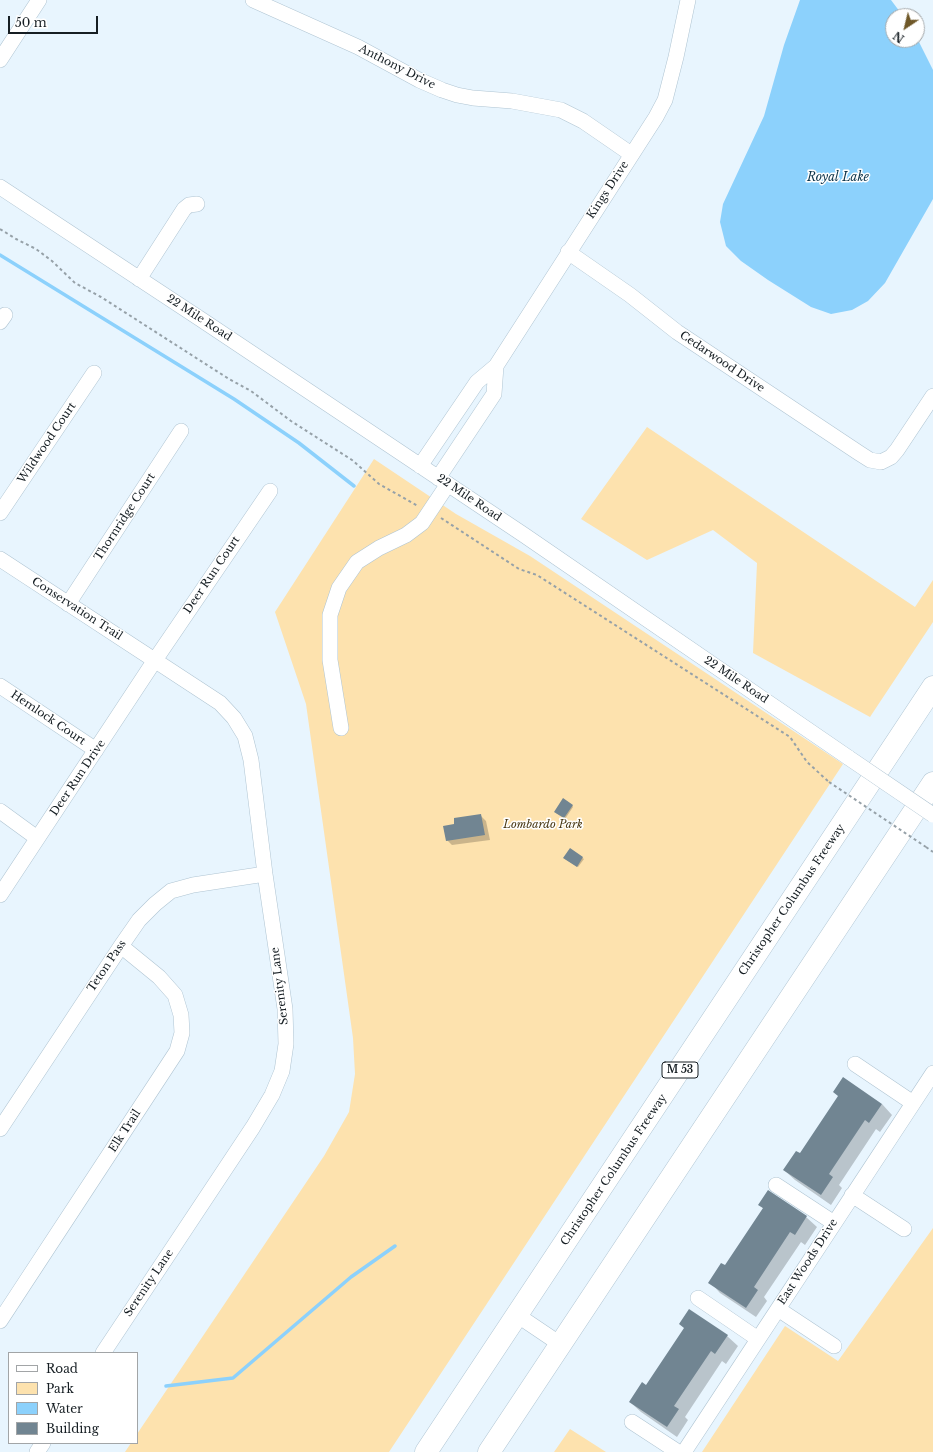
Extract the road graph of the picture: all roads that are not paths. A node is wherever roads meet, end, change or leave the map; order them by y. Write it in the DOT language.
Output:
graph roads {
  1 [pos="39,0"];
  2 [pos="253,0"];
  3 [pos="688,0"];
  4 [pos="0,60"];
  5 [pos="631,154"];
  6 [pos="2,194"];
  7 [pos="197,204"];
  8 [pos="568,252"];
  9 [pos="139,279"];
  10 [pos="496,366"];
  11 [pos="94,373"];
  12 [pos="933,396"];
  13 [pos="182,431"];
  14 [pos="420,466"];
  15 [pos="443,481"];
  16 [pos="270,491"];
  17 [pos="0,513"];
  18 [pos="0,559"];
  19 [pos="68,604"];
  20 [pos="154,660"];
  21 [pos="0,686"];
  22 [pos="933,687"];
  23 [pos="340,728"];
  24 [pos="96,750"];
  25 [pos="933,783"];
  26 [pos="0,811"];
  27 [pos="933,815"];
  28 [pos="37,838"];
  29 [pos="265,874"];
  30 [pos="0,895"];
  31 [pos="121,946"];
  32 [pos="855,1064"];
  33 [pos="932,1075"];
  34 [pos="913,1103"];
  35 [pos="0,1129"];
  36 [pos="776,1185"];
  37 [pos="852,1195"];
  38 [pos="834,1223"];
  39 [pos="904,1229"];
  40 [pos="698,1298"];
  41 [pos="778,1309"];
  42 [pos="517,1315"];
  43 [pos="0,1321"];
  44 [pos="758,1339"];
  45 [pos="560,1344"];
  46 [pos="834,1346"];
  47 [pos="103,1352"];
  48 [pos="632,1422"];
  49 [pos="426,1452"];
  50 [pos="489,1452"];
  51 [pos="678,1452"];
  52 [pos="684,1452"];
  1 -- 4 [label="street"];
  2 -- 5 [label="street, Anthony Drive"];
  3 -- 5 [label="street, Kings Drive"];
  5 -- 8 [label="street, Kings Drive"];
  6 -- 9 [label="street, 22 Mile Road"];
  7 -- 9 [label="street"];
  8 -- 10 [label="street, Kings Drive"];
  8 -- 12 [label="street, Cedarwood Drive"];
  9 -- 14 [label="street, 22 Mile Road"];
  10 -- 14 [label="street, Kings Drive"];
  10 -- 15 [label="street, Kings Drive"];
  11 -- 17 [label="street, Wildwood Court"];
  13 -- 19 [label="street, Thornridge Court"];
  14 -- 15 [label="street, 22 Mile Road"];
  15 -- 23 [label="street, Kings Drive"];
  15 -- 27 [label="street, 22 Mile Road, bridge"];
  16 -- 20 [label="street, Deer Run Court"];
  18 -- 19 [label="street, Conservation Trail"];
  19 -- 20 [label="street, Conservation Trail"];
  20 -- 24 [label="street, Deer Run Drive"];
  20 -- 29 [label="street, Serenity Lane"];
  21 -- 24 [label="street, Hemlock Court"];
  22 -- 42 [label="highway, Christopher Columbus Freeway / M 53"];
  24 -- 28 [label="street, Deer Run Drive"];
  25 -- 45 [label="highway"];
  26 -- 28 [label="street"];
  28 -- 30 [label="street, Deer Run Drive"];
  29 -- 31 [label="street, Teton Pass"];
  29 -- 47 [label="street, Serenity Lane"];
  31 -- 35 [label="street, Teton Pass"];
  31 -- 43 [label="street, Elk Trail"];
  32 -- 34 [label="street"];
  33 -- 34 [label="street, East Woods Drive"];
  34 -- 37 [label="street, East Woods Drive"];
  36 -- 38 [label="street"];
  37 -- 38 [label="street, East Woods Drive"];
  37 -- 39 [label="street"];
  38 -- 41 [label="street, East Woods Drive"];
  40 -- 44 [label="street"];
  41 -- 44 [label="street, East Woods Drive"];
  41 -- 46 [label="street"];
  42 -- 45 [label="street"];
  42 -- 49 [label="highway, Christopher Columbus Freeway / M 53"];
  44 -- 52 [label="street, East Woods Drive"];
  45 -- 50 [label="highway"];
  48 -- 51 [label="street"];
}
